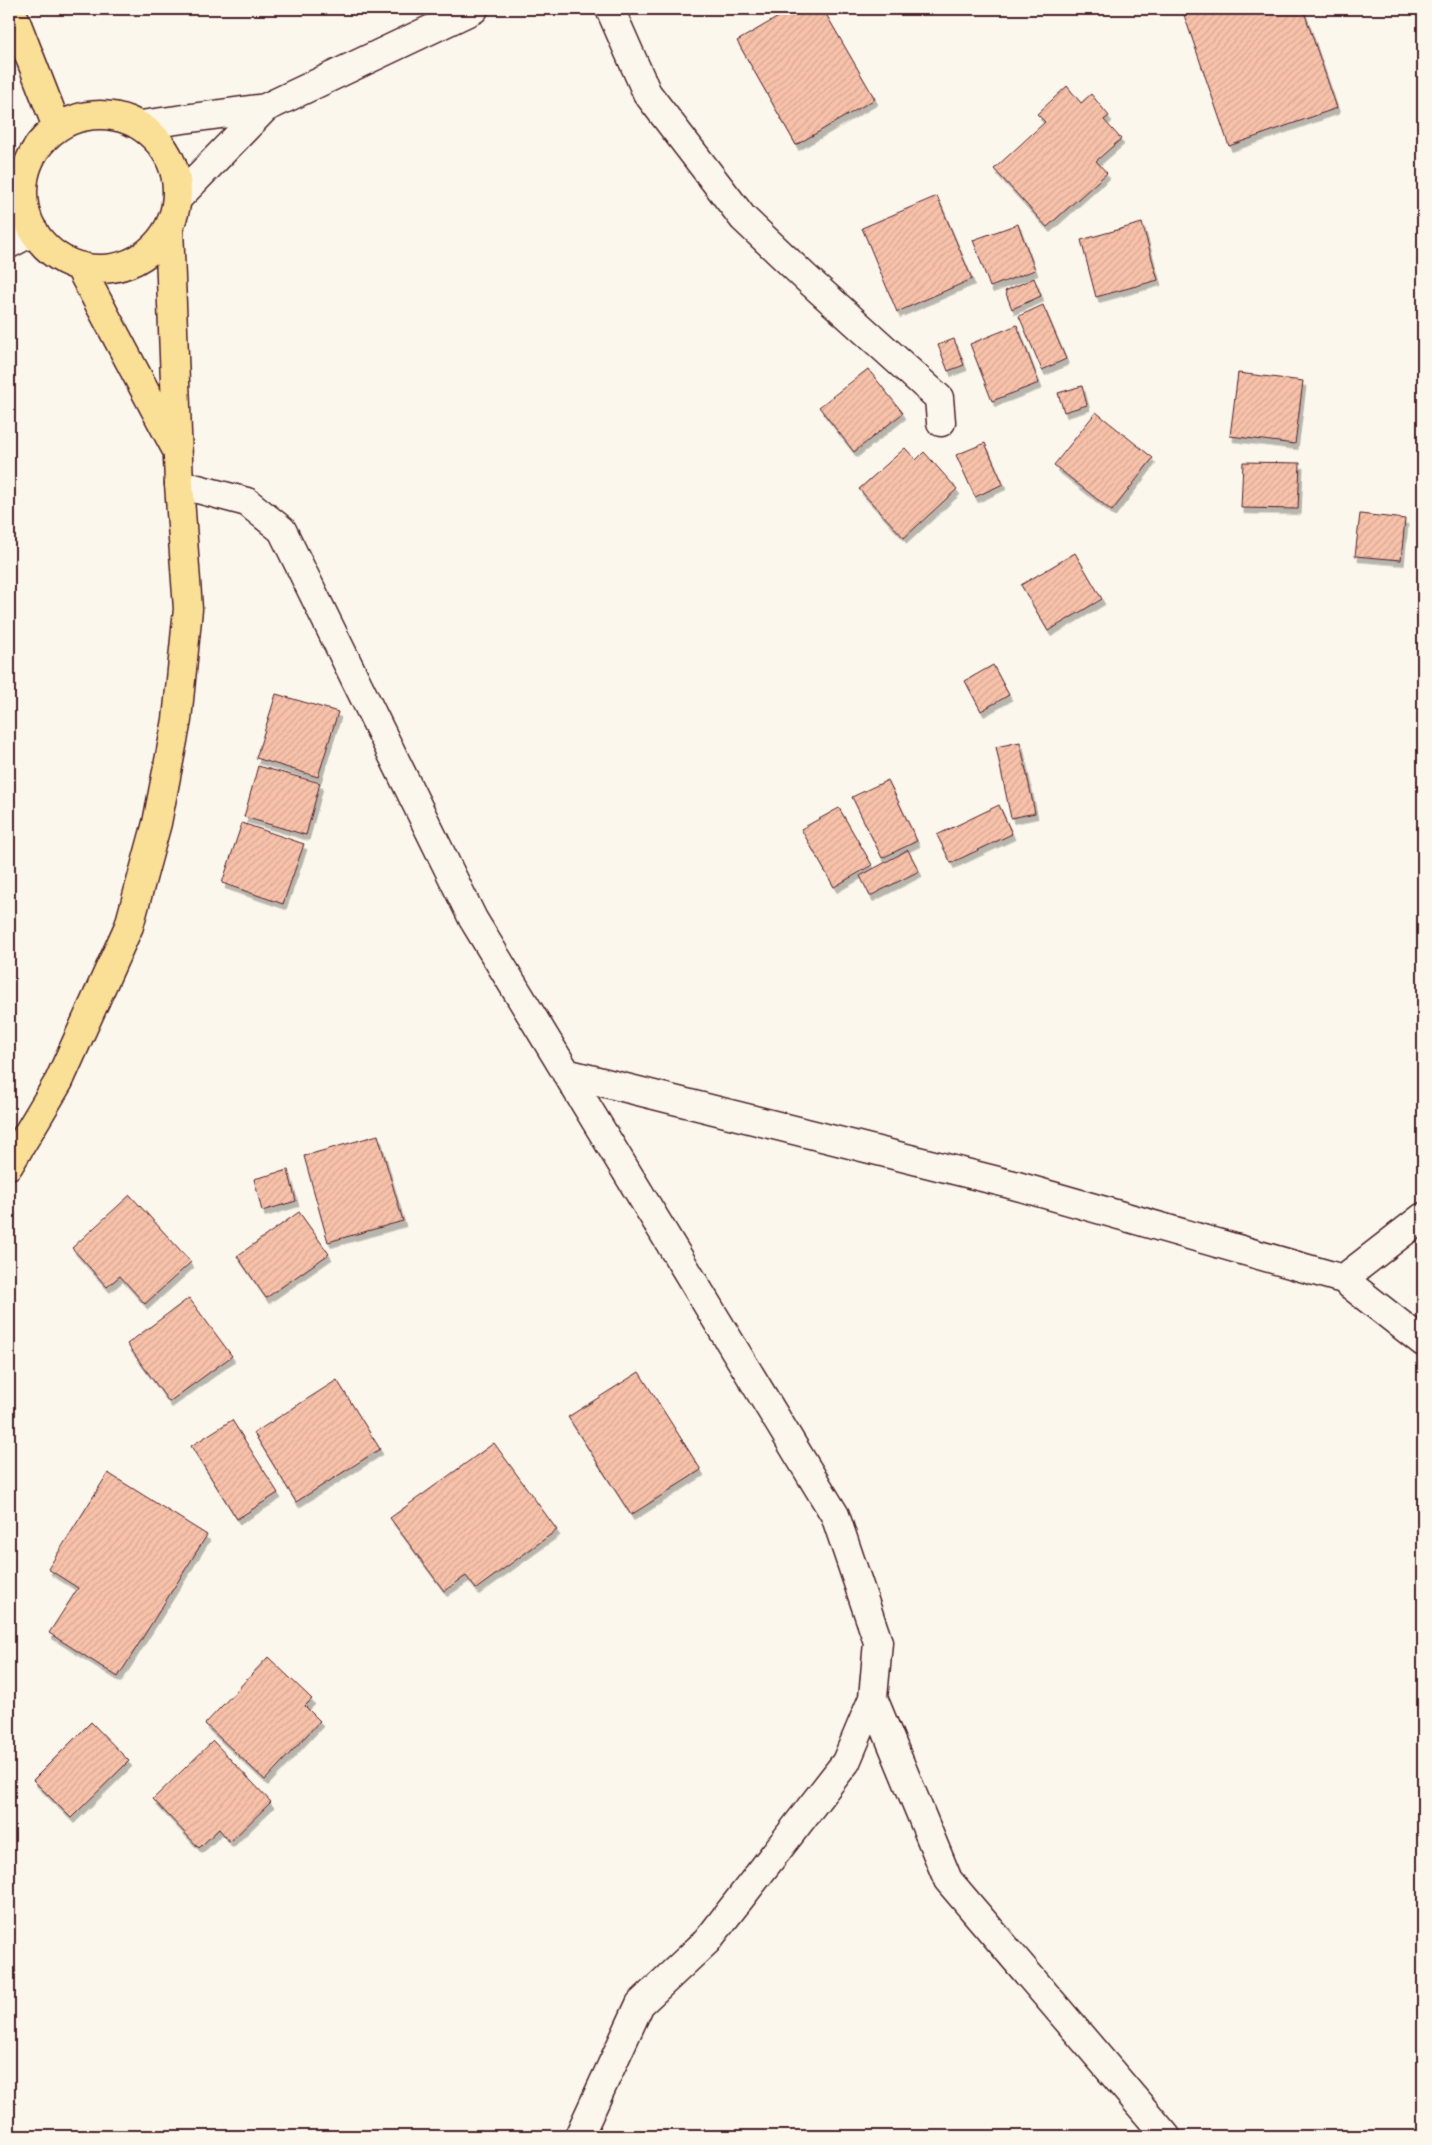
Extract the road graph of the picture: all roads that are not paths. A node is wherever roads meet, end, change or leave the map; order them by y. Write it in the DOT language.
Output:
graph roads {
  1 [pos="11,9"];
  2 [pos="474,9"];
  3 [pos="610,9"];
  4 [pos="265,108"];
  5 [pos="140,125"];
  6 [pos="57,128"];
  7 [pos="177,199"];
  8 [pos="169,227"];
  9 [pos="34,231"];
  10 [pos="9,244"];
  11 [pos="79,266"];
  12 [pos="941,422"];
  13 [pos="178,453"];
  14 [pos="179,484"];
  15 [pos="566,1073"];
  16 [pos="9,1165"];
  17 [pos="1423,1217"];
  18 [pos="1343,1279"];
  19 [pos="1423,1342"];
  20 [pos="873,1698"];
  21 [pos="579,2136"];
  22 [pos="1166,2136"];
  1 -- 6 [label="main road"];
  2 -- 4 [label="street"];
  3 -- 12 [label="street"];
  4 -- 5 [label="street"];
  4 -- 7 [label="street"];
  5 -- 6 [label="main road"];
  5 -- 7 [label="main road"];
  6 -- 9 [label="main road"];
  7 -- 8 [label="main road"];
  8 -- 11 [label="main road"];
  8 -- 13 [label="main road"];
  9 -- 10 [label="street"];
  9 -- 11 [label="main road"];
  11 -- 13 [label="main road"];
  13 -- 14 [label="main road"];
  14 -- 15 [label="street"];
  14 -- 16 [label="main road"];
  15 -- 18 [label="street"];
  15 -- 20 [label="street"];
  17 -- 18 [label="street"];
  18 -- 19 [label="street"];
  20 -- 21 [label="street"];
  20 -- 22 [label="street"];
}
